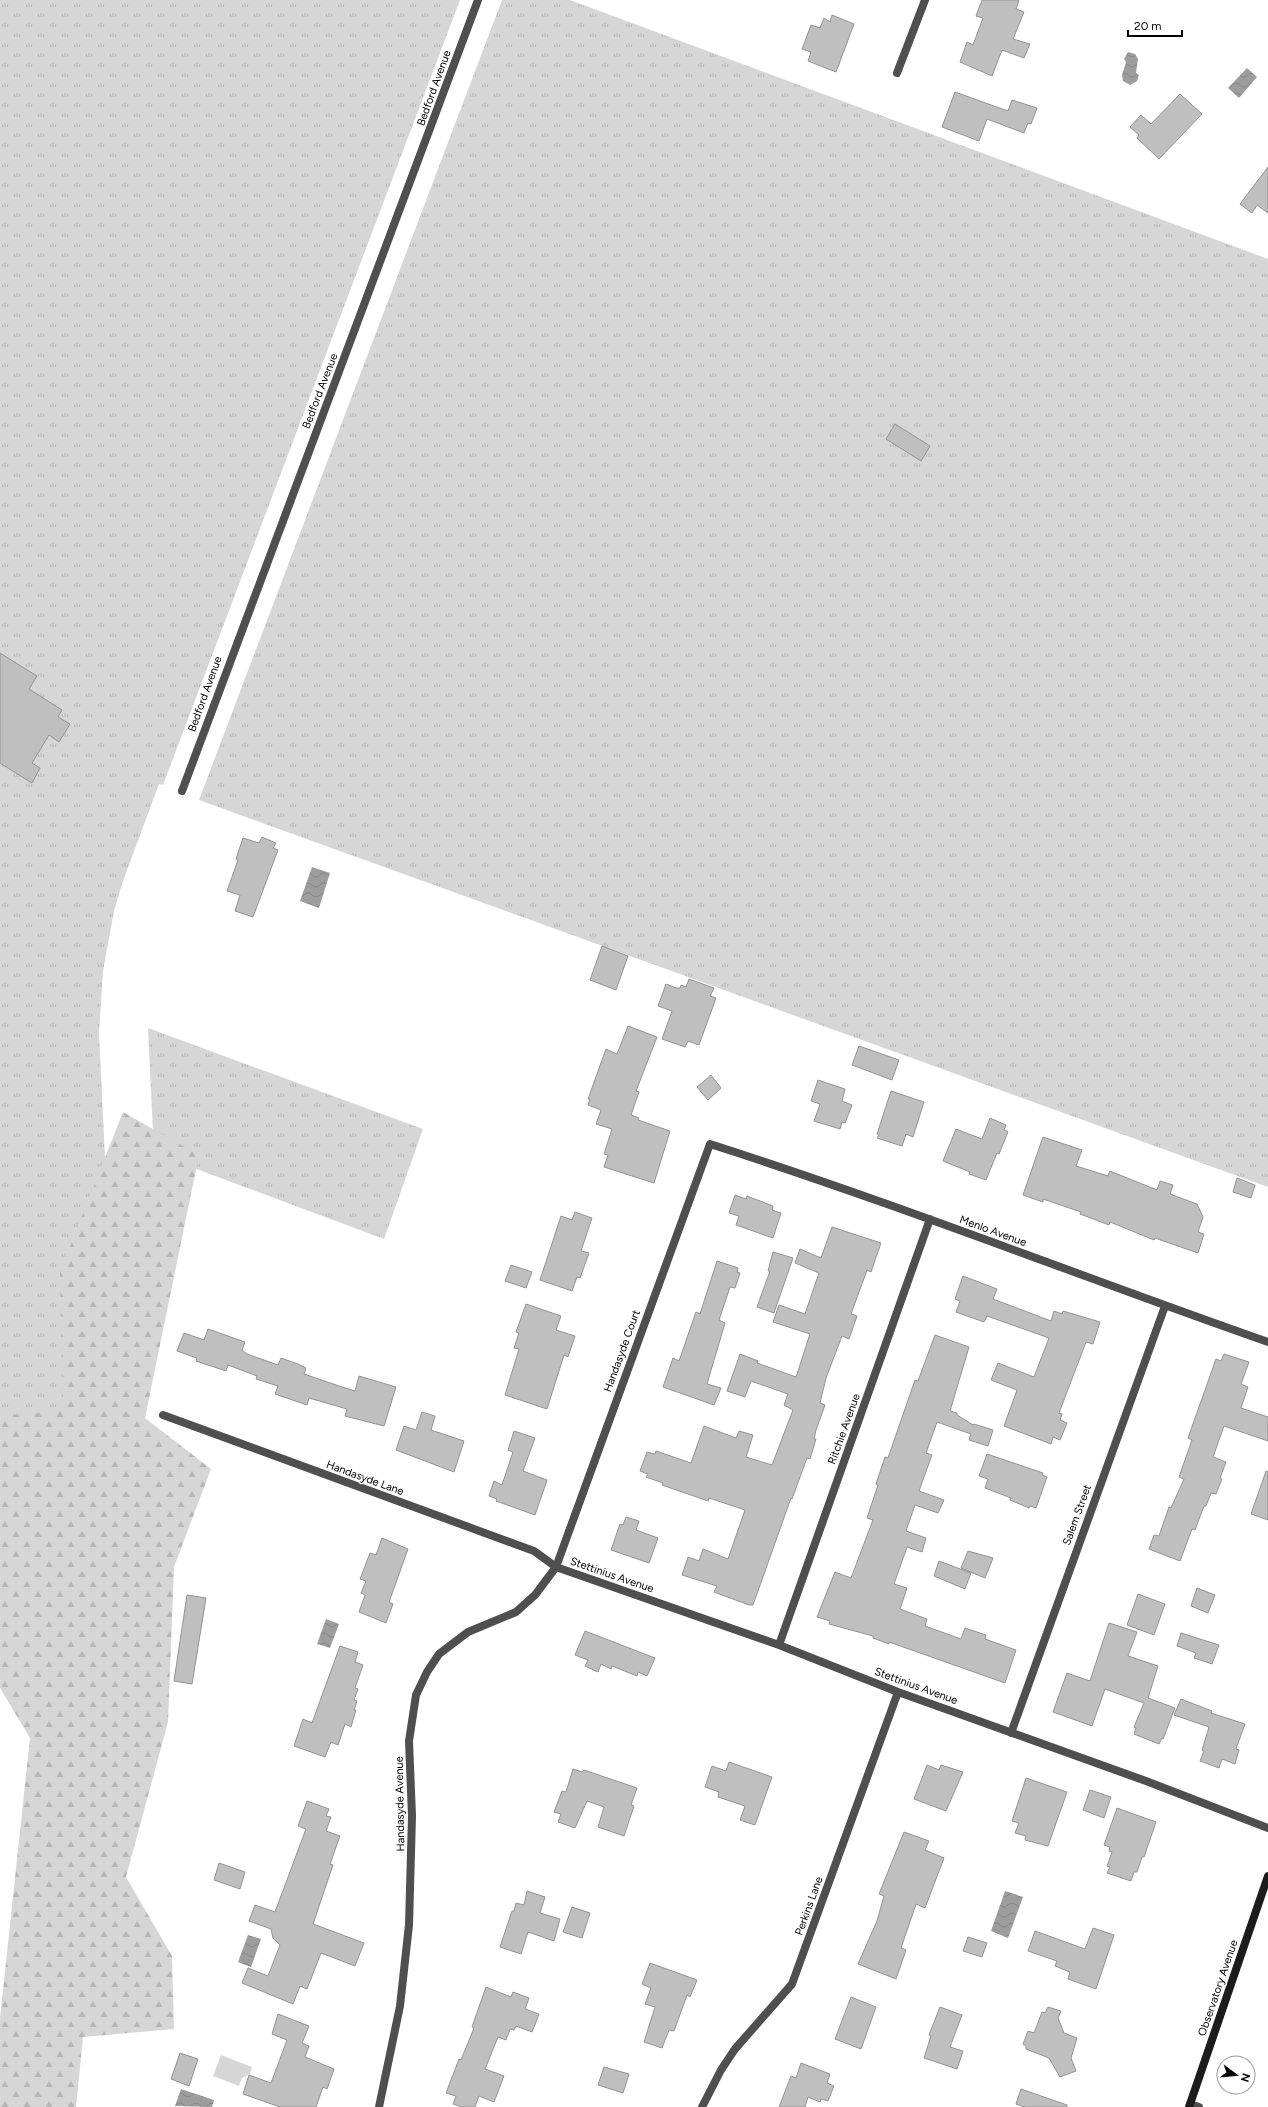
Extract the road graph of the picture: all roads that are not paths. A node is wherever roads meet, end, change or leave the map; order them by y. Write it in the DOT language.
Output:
graph roads {
  1 [pos="478,0"];
  2 [pos="925,0"];
  3 [pos="897,73"];
  4 [pos="182,791"];
  5 [pos="710,1144"];
  6 [pos="930,1219"];
  7 [pos="1165,1306"];
  8 [pos="1268,1342"];
  9 [pos="163,1415"];
  10 [pos="556,1567"];
  11 [pos="779,1645"];
  12 [pos="898,1692"];
  13 [pos="1011,1733"];
  14 [pos="1268,1828"];
  15 [pos="1268,1876"];
  16 [pos="1189,2105"];
  17 [pos="379,2107"];
  18 [pos="702,2107"];
  19 [pos="1199,2107"];
  1 -- 4 [label="street, Bedford Avenue"];
  2 -- 3 [label="street"];
  5 -- 6 [label="street, Menlo Avenue"];
  5 -- 10 [label="street, Handasyde Court"];
  6 -- 7 [label="street, Menlo Avenue"];
  6 -- 11 [label="street, Ritchie Avenue"];
  7 -- 8 [label="street, Menlo Avenue"];
  7 -- 13 [label="street, Salem Street"];
  9 -- 10 [label="street, Handasyde Lane"];
  10 -- 11 [label="street, Stettinius Avenue"];
  10 -- 17 [label="street, Handasyde Avenue"];
  11 -- 12 [label="street, Stettinius Avenue"];
  12 -- 13 [label="street, Stettinius Avenue"];
  12 -- 18 [label="street, Perkins Lane"];
  13 -- 14 [label="street, Stettinius Avenue"];
  15 -- 16 [label="street, Observatory Avenue"];
  16 -- 19 [label="street"];
}
